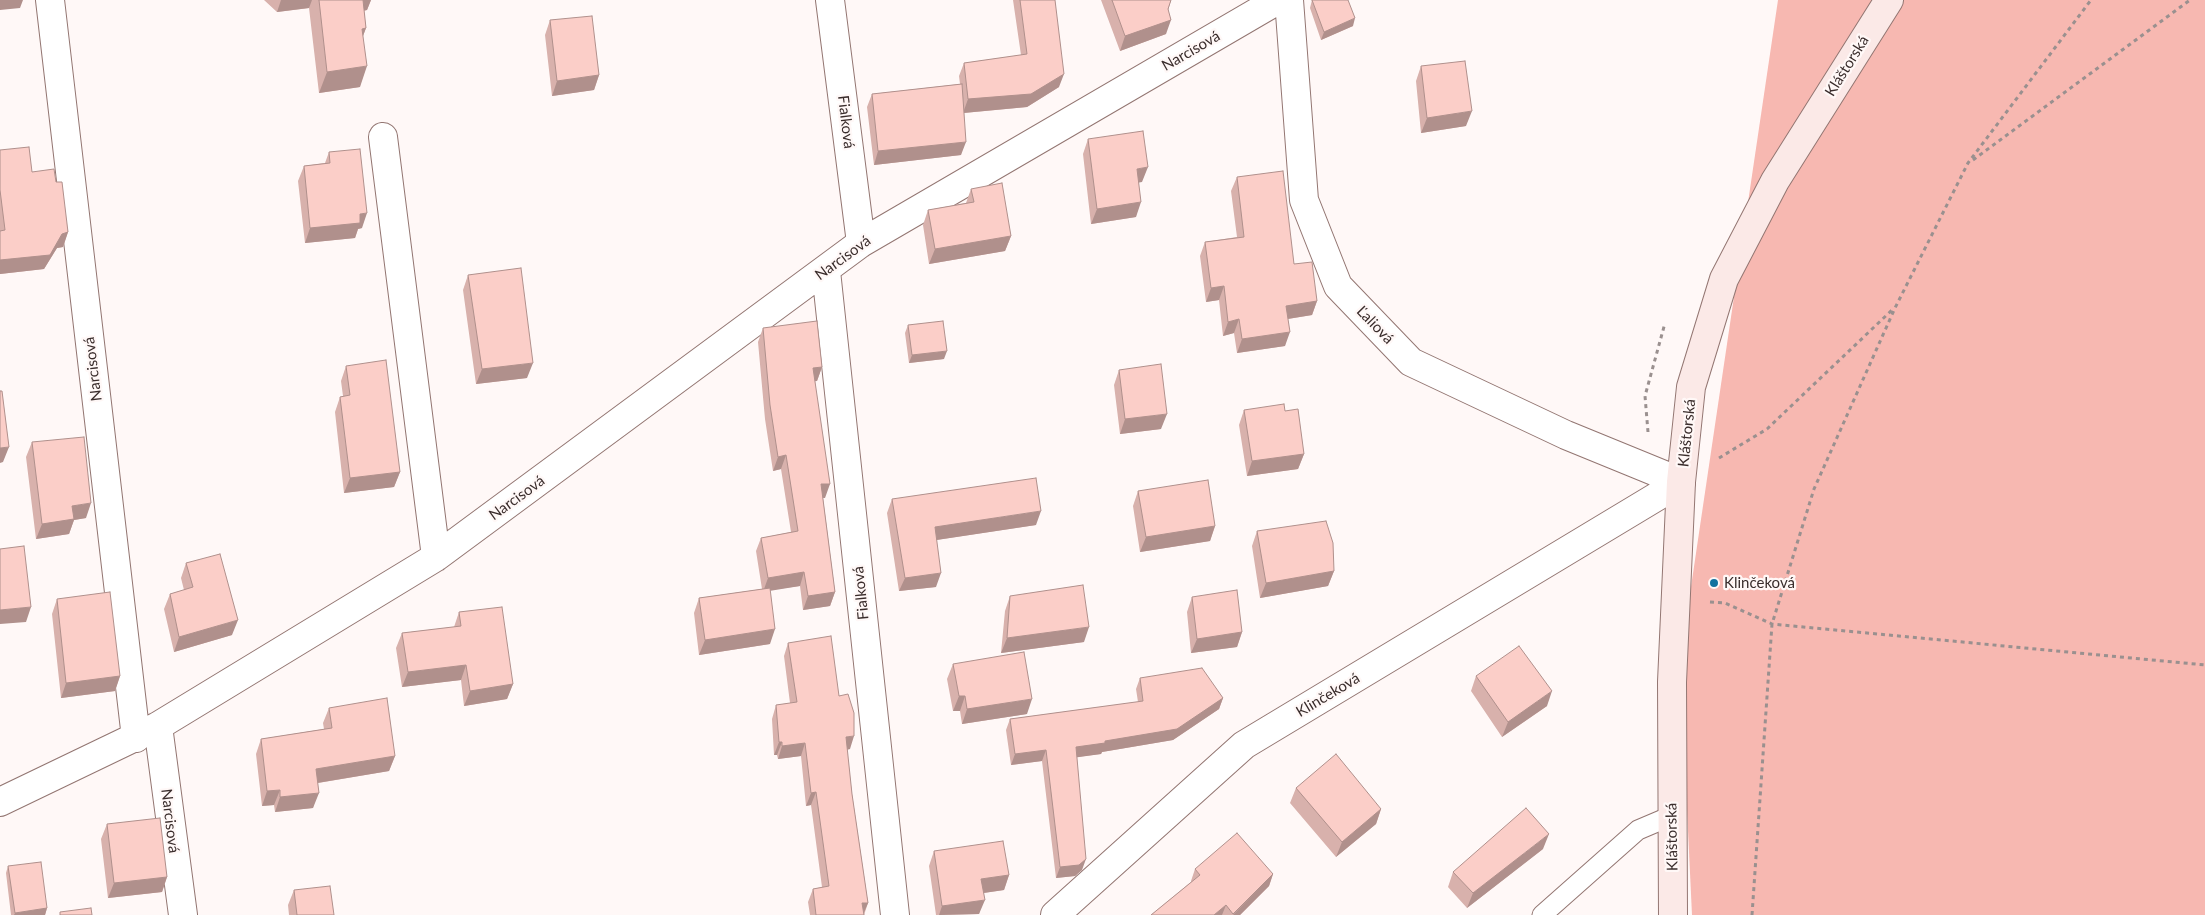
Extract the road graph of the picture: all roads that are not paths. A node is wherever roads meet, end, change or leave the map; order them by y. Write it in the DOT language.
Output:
graph roads {
  1 [pos="50,0"];
  2 [pos="830,0"];
  3 [pos="1278,0"];
  4 [pos="1289,0"];
  5 [pos="1889,0"];
  6 [pos="383,137"];
  7 [pos="861,243"];
  8 [pos="826,271"];
  9 [pos="1682,482"];
  10 [pos="436,557"];
  11 [pos="147,732"];
  12 [pos="0,802"];
  13 [pos="1672,816"];
  14 [pos="183,915"];
  15 [pos="895,915"];
  16 [pos="1055,915"];
  17 [pos="1542,915"];
  18 [pos="1673,915"];
  1 -- 11 [label="street, Narcisová"];
  2 -- 7 [label="street, Fialková"];
  3 -- 7 [label="street, Narcisová"];
  4 -- 9 [label="street, Ľaliová"];
  5 -- 9 [label="street, Kláštorská"];
  6 -- 10 [label="street"];
  7 -- 8 [label="street, Narcisová"];
  8 -- 10 [label="street, Narcisová"];
  8 -- 15 [label="street, Fialková"];
  9 -- 13 [label="street, Kláštorská"];
  9 -- 16 [label="street, Klinčeková"];
  10 -- 11 [label="street, Narcisová"];
  11 -- 12 [label="street, Narcisová"];
  11 -- 14 [label="street, Narcisová"];
  13 -- 17 [label="lane"];
  13 -- 18 [label="street, Kláštorská"];
}
